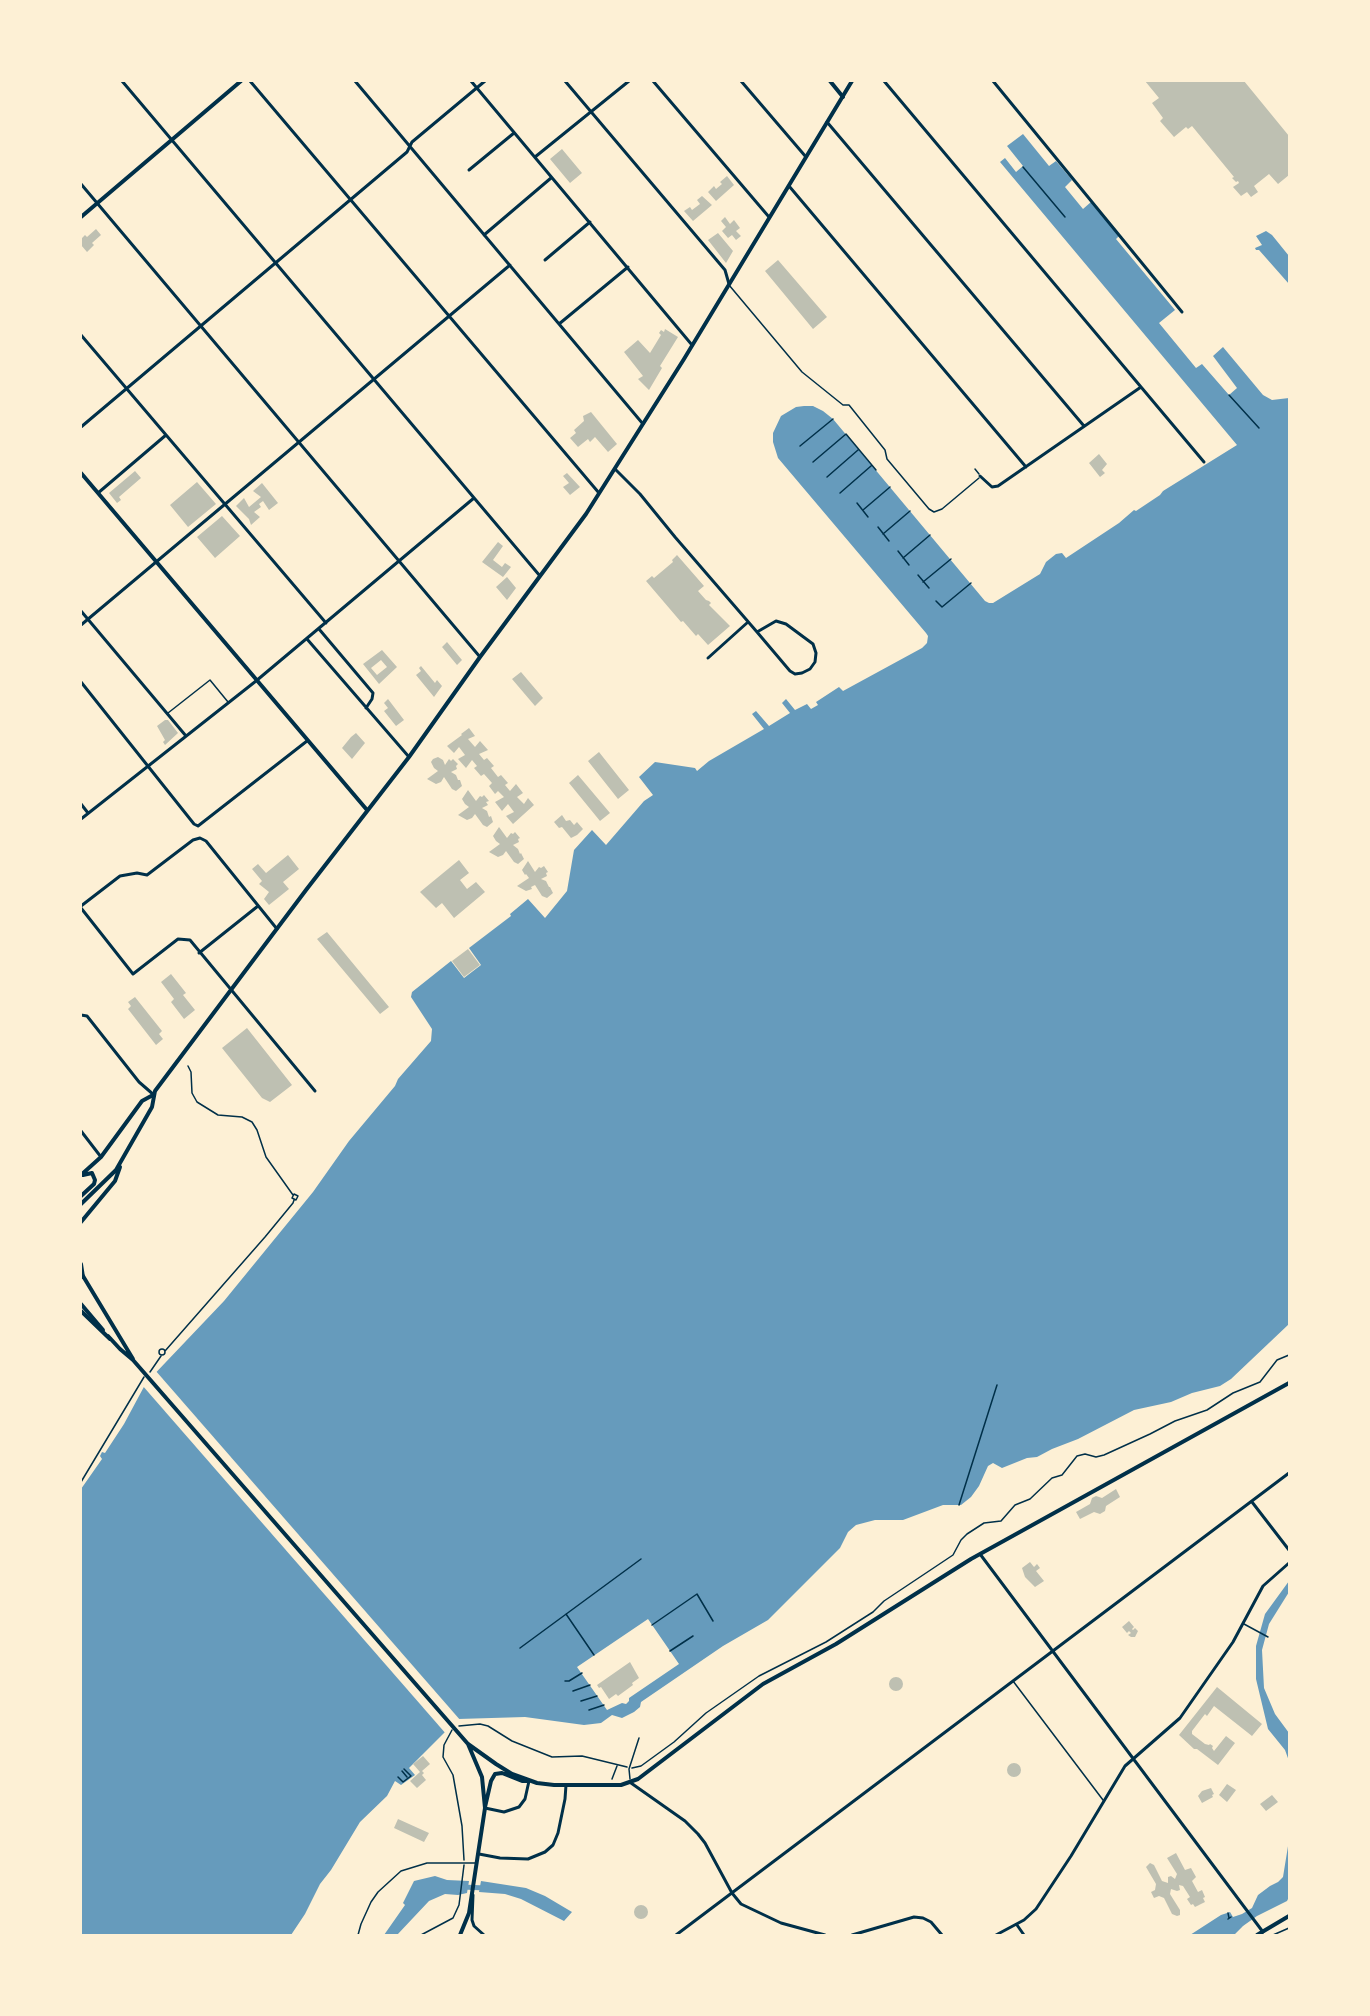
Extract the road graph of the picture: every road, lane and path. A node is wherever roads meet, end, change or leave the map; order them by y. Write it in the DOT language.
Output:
graph roads {
  1 [pos="122,81"];
  2 [pos="241,81"];
  3 [pos="250,81"];
  4 [pos="355,81"];
  5 [pos="471,81"];
  6 [pos="485,81"];
  7 [pos="565,81"];
  8 [pos="629,81"];
  9 [pos="653,81"];
  10 [pos="741,81"];
  11 [pos="830,81"];
  12 [pos="852,81"];
  13 [pos="884,81"];
  14 [pos="993,81"];
  15 [pos="477,88"];
  16 [pos="843,97"];
  17 [pos="591,112"];
  18 [pos="827,122"];
  19 [pos="514,133"];
  20 [pos="172,140"];
  21 [pos="410,147"];
  22 [pos="535,157"];
  23 [pos="806,157"];
  24 [pos="1023,166"];
  25 [pos="470,170"];
  26 [pos="552,177"];
  27 [pos="81,184"];
  28 [pos="789,185"];
  29 [pos="350,200"];
  30 [pos="97,204"];
  31 [pos="81,217"];
  32 [pos="769,217"];
  33 [pos="1065,217"];
  34 [pos="590,222"];
  35 [pos="484,235"];
  36 [pos="545,260"];
  37 [pos="276,262"];
  38 [pos="510,265"];
  39 [pos="628,267"];
  40 [pos="729,284"];
  41 [pos="1182,312"];
  42 [pos="449,317"];
  43 [pos="559,324"];
  44 [pos="200,326"];
  45 [pos="81,335"];
  46 [pos="692,345"];
  47 [pos="374,380"];
  48 [pos="1141,387"];
  49 [pos="126,389"];
  50 [pos="1229,395"];
  51 [pos="833,419"];
  52 [pos="643,424"];
  53 [pos="1084,426"];
  54 [pos="81,427"];
  55 [pos="1259,428"];
  56 [pos="166,435"];
  57 [pos="299,443"];
  58 [pos="800,446"];
  59 [pos="859,450"];
  60 [pos="813,462"];
  61 [pos="1204,462"];
  62 [pos="872,466"];
  63 [pos="1026,467"];
  64 [pos="615,469"];
  65 [pos="975,469"];
  66 [pos="876,470"];
  67 [pos="81,473"];
  68 [pos="827,477"];
  69 [pos="980,477"];
  70 [pos="890,487"];
  71 [pos="98,493"];
  72 [pos="599,493"];
  73 [pos="840,493"];
  74 [pos="474,498"];
  75 [pos="857,503"];
  76 [pos="225,505"];
  77 [pos="863,510"];
  78 [pos="910,511"];
  79 [pos="868,517"];
  80 [pos="878,527"];
  81 [pos="883,534"];
  82 [pos="930,535"];
  83 [pos="889,541"];
  84 [pos="898,551"];
  85 [pos="903,558"];
  86 [pos="951,559"];
  87 [pos="398,561"];
  88 [pos="156,563"];
  89 [pos="909,565"];
  90 [pos="918,575"];
  91 [pos="540,576"];
  92 [pos="923,582"];
  93 [pos="971,583"];
  94 [pos="929,588"];
  95 [pos="936,601"];
  96 [pos="81,611"];
  97 [pos="88,620"];
  98 [pos="748,622"];
  99 [pos="326,623"];
  100 [pos="81,625"];
  101 [pos="319,629"];
  102 [pos="757,632"];
  103 [pos="307,639"];
  104 [pos="480,657"];
  105 [pos="708,658"];
  106 [pos="256,681"];
  107 [pos="81,682"];
  108 [pos="229,703"];
  109 [pos="366,708"];
  110 [pos="167,714"];
  111 [pos="186,736"];
  112 [pos="307,741"];
  113 [pos="409,757"];
  114 [pos="148,766"];
  115 [pos="81,804"];
  116 [pos="367,810"];
  117 [pos="88,813"];
  118 [pos="81,819"];
  119 [pos="258,906"];
  120 [pos="81,907"];
  121 [pos="277,929"];
  122 [pos="199,953"];
  123 [pos="230,991"];
  124 [pos="82,1015"];
  125 [pos="188,1066"];
  126 [pos="315,1091"];
  127 [pos="154,1095"];
  128 [pos="81,1131"];
  129 [pos="101,1156"];
  130 [pos="121,1162"];
  131 [pos="81,1176"];
  132 [pos="81,1196"];
  133 [pos="293,1196"];
  134 [pos="294,1200"];
  135 [pos="81,1204"];
  136 [pos="81,1222"];
  137 [pos="81,1264"];
  138 [pos="82,1276"];
  139 [pos="81,1304"];
  140 [pos="81,1311"];
  141 [pos="110,1339"];
  142 [pos="165,1351"];
  143 [pos="1289,1355"];
  144 [pos="161,1356"];
  145 [pos="134,1360"];
  146 [pos="1289,1383"];
  147 [pos="997,1384"];
  148 [pos="1289,1473"];
  149 [pos="81,1482"];
  150 [pos="1251,1502"];
  151 [pos="959,1505"];
  152 [pos="1289,1550"];
  153 [pos="980,1554"];
  154 [pos="641,1559"];
  155 [pos="1289,1563"];
  156 [pos="566,1614"];
  157 [pos="713,1621"];
  158 [pos="1244,1623"];
  159 [pos="652,1625"];
  160 [pos="693,1636"];
  161 [pos="1267,1637"];
  162 [pos="520,1648"];
  163 [pos="1053,1650"];
  164 [pos="670,1651"];
  165 [pos="594,1655"];
  166 [pos="582,1673"];
  167 [pos="565,1681"];
  168 [pos="1013,1681"];
  169 [pos="590,1685"];
  170 [pos="573,1691"];
  171 [pos="597,1696"];
  172 [pos="581,1701"];
  173 [pos="604,1705"];
  174 [pos="589,1710"];
  175 [pos="639,1738"];
  176 [pos="466,1742"];
  177 [pos="1134,1758"];
  178 [pos="617,1765"];
  179 [pos="629,1768"];
  180 [pos="404,1769"];
  181 [pos="402,1771"];
  182 [pos="398,1777"];
  183 [pos="408,1778"];
  184 [pos="612,1779"];
  185 [pos="529,1780"];
  186 [pos="631,1783"];
  187 [pos="566,1785"];
  188 [pos="1104,1801"];
  189 [pos="485,1808"];
  190 [pos="479,1854"];
  191 [pos="464,1862"];
  192 [pos="477,1863"];
  193 [pos="472,1893"];
  194 [pos="732,1893"];
  195 [pos="1228,1913"];
  196 [pos="1289,1916"];
  197 [pos="1230,1918"];
  198 [pos="1017,1925"];
  199 [pos="1289,1928"];
  200 [pos="1263,1932"];
  201 [pos="358,1935"];
  202 [pos="421,1935"];
  203 [pos="460,1935"];
  204 [pos="484,1935"];
  205 [pos="676,1935"];
  206 [pos="825,1935"];
  207 [pos="852,1935"];
  208 [pos="942,1935"];
  209 [pos="996,1935"];
  210 [pos="1024,1935"];
  211 [pos="1257,1935"];
  212 [pos="1273,1935"];
  1 -- 20 [label="street"];
  2 -- 20 [label="street"];
  3 -- 29 [label="street"];
  4 -- 21 [label="street"];
  5 -- 15 [label="street"];
  6 -- 15 [label="street"];
  7 -- 17 [label="street"];
  8 -- 17 [label="street"];
  9 -- 32 [label="street"];
  10 -- 23 [label="street"];
  11 -- 16 [label="street"];
  12 -- 16 [label="street"];
  13 -- 48 [label="street"];
  14 -- 41 [label="street"];
  15 -- 19 [label="street"];
  15 -- 21 [label="street"];
  16 -- 18 [label="street"];
  17 -- 22 [label="street"];
  17 -- 40 [label="street"];
  18 -- 23 [label="street"];
  18 -- 53 [label="street"];
  19 -- 22 [label="street"];
  19 -- 25 [label="street"];
  20 -- 30 [label="street"];
  20 -- 37 [label="street"];
  21 -- 29 [label="street"];
  21 -- 35 [label="street"];
  22 -- 26 [label="street"];
  23 -- 28 [label="street"];
  24 -- 33 [label="path"];
  26 -- 34 [label="street"];
  26 -- 35 [label="street"];
  27 -- 30 [label="street"];
  28 -- 32 [label="street"];
  28 -- 63 [label="street"];
  29 -- 37 [label="street"];
  29 -- 42 [label="street"];
  30 -- 31 [label="street"];
  30 -- 44 [label="street"];
  32 -- 40 [label="street"];
  34 -- 36 [label="street"];
  34 -- 39 [label="street"];
  35 -- 38 [label="street"];
  37 -- 44 [label="street"];
  37 -- 47 [label="street"];
  38 -- 42 [label="street"];
  38 -- 43 [label="street"];
  39 -- 43 [label="street"];
  39 -- 46 [label="street"];
  40 -- 46 [label="street"];
  40 -- 69 [label="lane"];
  42 -- 47 [label="street"];
  42 -- 72 [label="street"];
  43 -- 52 [label="street"];
  44 -- 49 [label="street"];
  44 -- 57 [label="street"];
  45 -- 49 [label="street"];
  46 -- 52 [label="street"];
  47 -- 57 [label="street"];
  47 -- 74 [label="street"];
  48 -- 53 [label="street"];
  48 -- 61 [label="street"];
  49 -- 54 [label="street"];
  49 -- 56 [label="street"];
  50 -- 55 [label="path"];
  51 -- 58 [label="path"];
  52 -- 64 [label="street"];
  53 -- 63 [label="street"];
  56 -- 71 [label="street"];
  56 -- 76 [label="street"];
  57 -- 76 [label="street"];
  57 -- 87 [label="street"];
  59 -- 68 [label="path"];
  60 -- 66 [label="path"];
  62 -- 73 [label="path"];
  63 -- 69 [label="street"];
  64 -- 72 [label="street"];
  64 -- 98 [label="street"];
  65 -- 69 [label="lane"];
  67 -- 71 [label="street"];
  70 -- 77 [label="path"];
  71 -- 88 [label="street"];
  72 -- 91 [label="street"];
  74 -- 87 [label="street"];
  74 -- 91 [label="street"];
  75 -- 77 [label="path"];
  76 -- 88 [label="street"];
  76 -- 99 [label="street"];
  77 -- 79 [label="path"];
  78 -- 81 [label="path"];
  80 -- 81 [label="path"];
  81 -- 83 [label="path"];
  82 -- 85 [label="path"];
  84 -- 85 [label="path"];
  85 -- 89 [label="path"];
  86 -- 92 [label="path"];
  87 -- 99 [label="street"];
  87 -- 104 [label="street"];
  88 -- 97 [label="street"];
  88 -- 106 [label="street"];
  90 -- 92 [label="path"];
  91 -- 104 [label="street"];
  92 -- 94 [label="path"];
  93 -- 95 [label="path"];
  96 -- 97 [label="street"];
  97 -- 100 [label="street"];
  97 -- 110 [label="street"];
  98 -- 102 [label="street"];
  98 -- 105 [label="street"];
  99 -- 101 [label="street"];
  101 -- 103 [label="street"];
  101 -- 109 [label="street"];
  102 -- 102 [label="street"];
  103 -- 106 [label="street"];
  103 -- 109 [label="street"];
  104 -- 113 [label="street"];
  106 -- 108 [label="street"];
  106 -- 112 [label="street"];
  107 -- 114 [label="street"];
  108 -- 110 [label="lane"];
  108 -- 111 [label="street"];
  109 -- 113 [label="street"];
  110 -- 111 [label="street"];
  111 -- 114 [label="street"];
  112 -- 114 [label="street"];
  112 -- 116 [label="street"];
  113 -- 116 [label="street"];
  114 -- 117 [label="street"];
  115 -- 117 [label="street"];
  116 -- 121 [label="street"];
  117 -- 118 [label="street"];
  119 -- 120 [label="street"];
  119 -- 121 [label="street"];
  119 -- 122 [label="street"];
  120 -- 122 [label="street"];
  121 -- 123 [label="street"];
  122 -- 123 [label="street"];
  123 -- 126 [label="street"];
  123 -- 127 [label="street"];
  124 -- 127 [label="street"];
  125 -- 133 [label="path"];
  127 -- 129 [label="street"];
  127 -- 130 [label="street"];
  128 -- 129 [label="street"];
  129 -- 131 [label="street"];
  130 -- 135 [label="street"];
  130 -- 136 [label="street"];
  131 -- 132 [label="street"];
  133 -- 134 [label="path"];
  133 -- 134 [label="path"];
  134 -- 142 [label="path"];
  137 -- 138 [label="street"];
  138 -- 145 [label="street"];
  139 -- 141 [label="street"];
  140 -- 141 [label="street"];
  141 -- 145 [label="street"];
  142 -- 144 [label="path"];
  142 -- 144 [label="path"];
  143 -- 179 [label="path"];
  144 -- 149 [label="path"];
  145 -- 176 [label="street"];
  146 -- 153 [label="street"];
  147 -- 151 [label="path"];
  148 -- 150 [label="street"];
  150 -- 152 [label="street"];
  150 -- 163 [label="street"];
  153 -- 163 [label="street"];
  153 -- 186 [label="street"];
  154 -- 156 [label="path"];
  155 -- 158 [label="street"];
  156 -- 162 [label="path"];
  156 -- 165 [label="path"];
  157 -- 159 [label="path"];
  158 -- 161 [label="lane"];
  158 -- 177 [label="street"];
  160 -- 164 [label="path"];
  163 -- 168 [label="street"];
  163 -- 177 [label="street"];
  166 -- 167 [label="path"];
  168 -- 188 [label="lane"];
  168 -- 194 [label="street"];
  169 -- 170 [label="path"];
  171 -- 172 [label="path"];
  173 -- 174 [label="path"];
  175 -- 179 [label="lane"];
  176 -- 185 [label="street"];
  176 -- 189 [label="street"];
  177 -- 188 [label="street"];
  177 -- 200 [label="street"];
  178 -- 179 [label="path"];
  178 -- 184 [label="path"];
  178 -- 191 [label="path"];
  179 -- 186 [label="lane"];
  180 -- 183 [label="path"];
  181 -- 183 [label="path"];
  182 -- 183 [label="path"];
  185 -- 187 [label="street"];
  185 -- 189 [label="street"];
  185 -- 189 [label="street"];
  186 -- 187 [label="street"];
  186 -- 194 [label="street"];
  187 -- 190 [label="street"];
  188 -- 198 [label="street"];
  189 -- 190 [label="street"];
  190 -- 192 [label="street"];
  191 -- 192 [label="lane"];
  191 -- 201 [label="lane"];
  191 -- 202 [label="path"];
  192 -- 193 [label="street"];
  193 -- 203 [label="street"];
  193 -- 204 [label="street"];
  194 -- 205 [label="street"];
  194 -- 206 [label="street"];
  195 -- 197 [label="path"];
  196 -- 200 [label="street"];
  198 -- 209 [label="street"];
  198 -- 210 [label="street"];
  199 -- 212 [label="path"];
  200 -- 211 [label="street"];
  207 -- 208 [label="street"];
}
